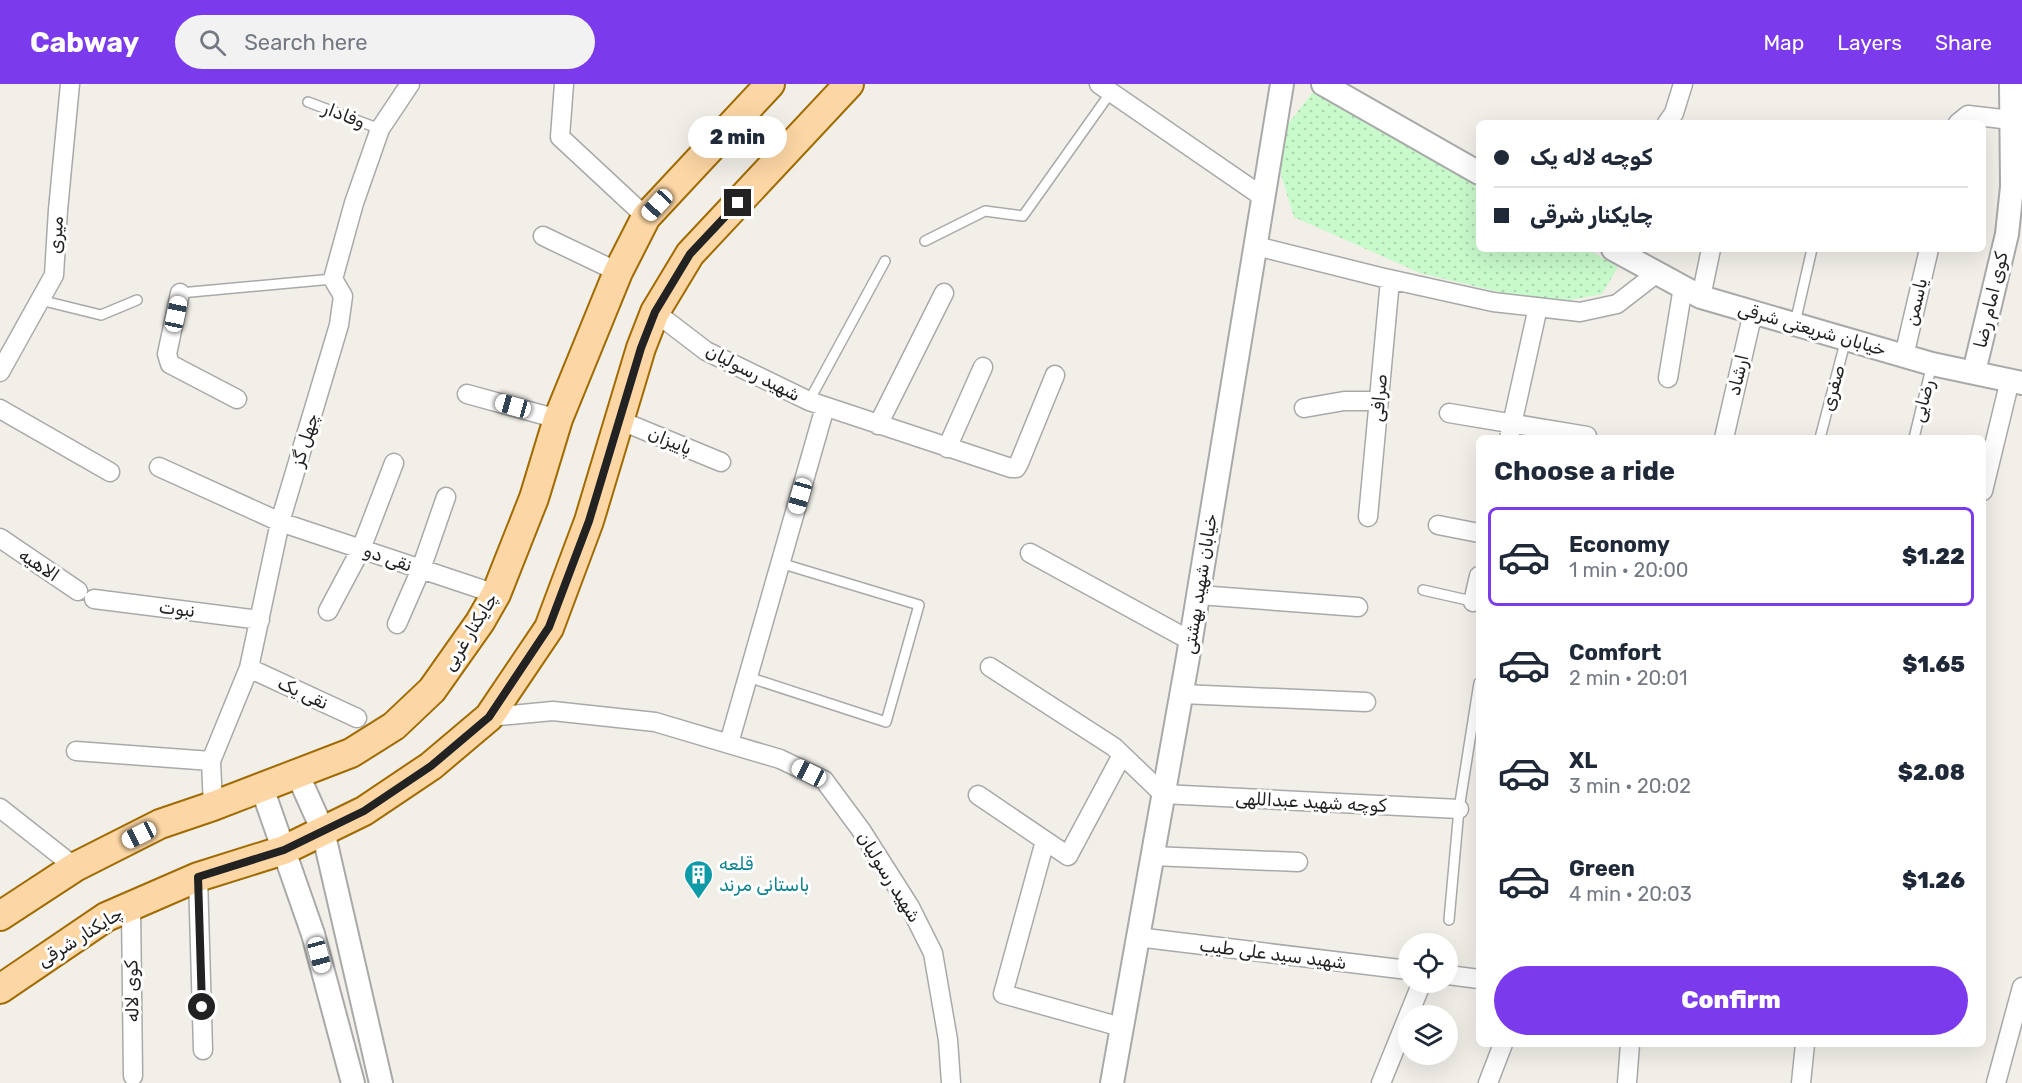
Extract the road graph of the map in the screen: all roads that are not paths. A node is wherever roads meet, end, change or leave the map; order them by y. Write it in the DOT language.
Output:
graph roads {
  1 [pos="70,84"];
  2 [pos="389,84"];
  3 [pos="564,84"];
  4 [pos="770,84"];
  5 [pos="849,84"];
  6 [pos="1282,84"];
  7 [pos="1323,84"];
  8 [pos="1683,84"];
  9 [pos="2011,84"];
  10 [pos="408,87"];
  11 [pos="1105,88"];
  12 [pos="308,102"];
  13 [pos="1669,120"];
  14 [pos="1962,120"];
  15 [pos="2011,120"];
  16 [pos="380,129"];
  17 [pos="1476,171"];
  18 [pos="2017,188"];
  19 [pos="1263,197"];
  20 [pos="646,217"];
  21 [pos="543,236"];
  22 [pos="925,240"];
  23 [pos="1256,246"];
  24 [pos="1618,252"];
  25 [pos="1710,252"];
  26 [pos="1811,252"];
  27 [pos="1928,252"];
  28 [pos="885,261"];
  29 [pos="618,272"];
  30 [pos="1657,273"];
  31 [pos="333,279"];
  32 [pos="1390,280"];
  33 [pos="1692,292"];
  34 [pos="180,293"];
  35 [pos="944,293"];
  36 [pos="40,300"];
  37 [pos="137,300"];
  38 [pos="1538,307"];
  39 [pos="655,312"];
  40 [pos="1753,312"];
  41 [pos="1794,324"];
  42 [pos="1846,339"];
  43 [pos="1904,356"];
  44 [pos="1932,364"];
  45 [pos="983,367"];
  46 [pos="0,372"];
  47 [pos="1974,372"];
  48 [pos="1055,375"];
  49 [pos="1668,378"];
  50 [pos="2016,382"];
  51 [pos="467,394"];
  52 [pos="237,399"];
  53 [pos="1379,401"];
  54 [pos="817,404"];
  55 [pos="1304,408"];
  56 [pos="0,409"];
  57 [pos="1449,413"];
  58 [pos="558,419"];
  59 [pos="619,420"];
  60 [pos="878,425"];
  61 [pos="1511,431"];
  62 [pos="1572,435"];
  63 [pos="1725,435"];
  64 [pos="1821,435"];
  65 [pos="1915,435"];
  66 [pos="946,448"];
  67 [pos="721,462"];
  68 [pos="394,464"];
  69 [pos="159,467"];
  70 [pos="110,472"];
  71 [pos="1986,481"];
  72 [pos="446,497"];
  73 [pos="1368,517"];
  74 [pos="280,522"];
  75 [pos="1438,525"];
  76 [pos="1476,532"];
  77 [pos="0,538"];
  78 [pos="361,549"];
  79 [pos="1030,553"];
  80 [pos="780,563"];
  81 [pos="422,569"];
  82 [pos="1423,590"];
  83 [pos="496,594"];
  84 [pos="86,595"];
  85 [pos="1199,595"];
  86 [pos="1476,602"];
  87 [pos="1358,607"];
  88 [pos="328,611"];
  89 [pos="260,620"];
  90 [pos="397,624"];
  91 [pos="1191,641"];
  92 [pos="990,667"];
  93 [pos="249,668"];
  94 [pos="748,677"];
  95 [pos="1182,694"];
  96 [pos="1366,702"];
  97 [pos="1476,702"];
  98 [pos="489,717"];
  99 [pos="357,718"];
  100 [pos="729,743"];
  101 [pos="76,751"];
  102 [pos="1122,755"];
  103 [pos="211,761"];
  104 [pos="297,773"];
  105 [pos="262,788"];
  106 [pos="1163,794"];
  107 [pos="978,795"];
  108 [pos="213,806"];
  109 [pos="0,807"];
  110 [pos="1459,809"];
  111 [pos="323,831"];
  112 [pos="1045,841"];
  113 [pos="284,850"];
  114 [pos="1152,856"];
  115 [pos="1298,862"];
  116 [pos="75,867"];
  117 [pos="198,877"];
  118 [pos="130,906"];
  119 [pos="0,916"];
  120 [pos="1449,920"];
  121 [pos="1137,937"];
  122 [pos="1398,969"];
  123 [pos="1458,976"];
  124 [pos="1476,979"];
  125 [pos="2022,987"];
  126 [pos="0,988"];
  127 [pos="1418,993"];
  128 [pos="1121,1027"];
  129 [pos="1502,1047"];
  130 [pos="1630,1047"];
  131 [pos="1805,1047"];
  132 [pos="203,1050"];
  133 [pos="133,1076"];
  134 [pos="353,1083"];
  135 [pos="381,1083"];
  136 [pos="951,1083"];
  137 [pos="1112,1083"];
  138 [pos="1381,1083"];
  139 [pos="1488,1083"];
  140 [pos="1627,1083"];
  141 [pos="1801,1083"];
  142 [pos="1996,1083"];
  1 -- 36 [label="street, میری"];
  2 -- 10 [label="street"];
  3 -- 20 [label="street"];
  4 -- 20 [label="main road, چایکنار غربی"];
  5 -- 39 [label="main road, چایکنار شرقی"];
  6 -- 19 [label="street, خیابان شهید بهشتی"];
  7 -- 17 [label="street"];
  8 -- 13 [label="street"];
  9 -- 15 [label="street, کوی امام رضا"];
  10 -- 16 [label="street"];
  11 -- 19 [label="street"];
  11 -- 22 [label="lane"];
  12 -- 16 [label="lane, وفادار"];
  14 -- 15 [label="street"];
  15 -- 18 [label="street, کوی امام رضا"];
  16 -- 31 [label="street"];
  18 -- 47 [label="street, کوی امام رضا"];
  19 -- 23 [label="street, خیابان شهید بهشتی"];
  20 -- 29 [label="main road, چایکنار غربی"];
  21 -- 29 [label="street"];
  23 -- 32 [label="street"];
  23 -- 85 [label="street, خیابان شهید بهشتی"];
  24 -- 30 [label="street, خیابان شریعتی شرقی"];
  25 -- 33 [label="street"];
  26 -- 41 [label="lane"];
  27 -- 43 [label="street, یاسمن"];
  28 -- 54 [label="lane"];
  29 -- 58 [label="main road, چایکنار غربی"];
  30 -- 33 [label="street, خیابان شریعتی شرقی"];
  30 -- 38 [label="street"];
  31 -- 34 [label="lane"];
  31 -- 74 [label="street, چهل گز"];
  32 -- 38 [label="street"];
  32 -- 53 [label="street, صرافی"];
  33 -- 40 [label="street, خیابان شریعتی شرقی"];
  33 -- 49 [label="street"];
  34 -- 52 [label="street"];
  35 -- 60 [label="street"];
  36 -- 37 [label="lane"];
  36 -- 46 [label="street, میری"];
  38 -- 61 [label="street"];
  39 -- 54 [label="street, شهید رسولیان"];
  39 -- 59 [label="main road, چایکنار شرقی"];
  40 -- 41 [label="street, خیابان شریعتی شرقی"];
  40 -- 63 [label="street, ارشاد"];
  41 -- 42 [label="street, خیابان شریعتی شرقی"];
  42 -- 43 [label="street, خیابان شریعتی شرقی"];
  42 -- 64 [label="lane, صفری"];
  43 -- 44 [label="street, خیابان شریعتی شرقی"];
  44 -- 47 [label="street, خیابان شریعتی شرقی"];
  44 -- 65 [label="lane, رضایی"];
  45 -- 66 [label="street"];
  47 -- 50 [label="street, خیابان شریعتی شرقی"];
  48 -- 66 [label="street, شهید رسولیان"];
  50 -- 71 [label="street"];
  51 -- 58 [label="street"];
  53 -- 55 [label="street"];
  53 -- 73 [label="street, صرافی"];
  54 -- 60 [label="street, شهید رسولیان"];
  54 -- 80 [label="street"];
  56 -- 70 [label="street"];
  57 -- 61 [label="street"];
  58 -- 83 [label="main road, چایکنار غربی"];
  59 -- 67 [label="street, پاییزان"];
  59 -- 98 [label="main road, چایکنار شرقی"];
  60 -- 66 [label="street, شهید رسولیان"];
  61 -- 62 [label="street"];
  68 -- 78 [label="street"];
  69 -- 74 [label="street, نقی دو"];
  72 -- 81 [label="street"];
  74 -- 78 [label="street, نقی دو"];
  74 -- 89 [label="street, چهل گز"];
  75 -- 76 [label="street"];
  77 -- 84 [label="street, الاهیه"];
  78 -- 81 [label="street, نقی دو"];
  78 -- 88 [label="street"];
  79 -- 91 [label="street"];
  80 -- 94 [label="street"];
  80 -- 94 [label="lane"];
  81 -- 83 [label="street, نقی دو"];
  81 -- 90 [label="street"];
  82 -- 86 [label="lane"];
  83 -- 104 [label="main road, چایکنار غربی"];
  84 -- 89 [label="street, نبوت"];
  85 -- 87 [label="street"];
  85 -- 91 [label="street, خیابان شهید بهشتی"];
  89 -- 93 [label="street, چهل گز"];
  91 -- 95 [label="street, خیابان شهید بهشتی"];
  92 -- 102 [label="street"];
  93 -- 99 [label="street, نقی یک"];
  93 -- 103 [label="street, چهل گز"];
  94 -- 100 [label="street"];
  95 -- 96 [label="street"];
  95 -- 106 [label="street, خیابان شهید بهشتی"];
  97 -- 110 [label="lane"];
  98 -- 100 [label="street, شهید رسولیان"];
  98 -- 111 [label="main road, چایکنار شرقی"];
  100 -- 136 [label="street, شهید رسولیان"];
  101 -- 103 [label="street"];
  102 -- 106 [label="street"];
  102 -- 112 [label="street"];
  103 -- 108 [label="street, چهل گز"];
  104 -- 105 [label="main road, چایکنار غربی"];
  104 -- 111 [label="street"];
  105 -- 108 [label="main road, چایکنار غربی"];
  105 -- 113 [label="street"];
  106 -- 110 [label="street, کوچه شهید عبداللهی"];
  106 -- 114 [label="street, خیابان شهید بهشتی"];
  107 -- 112 [label="street"];
  108 -- 116 [label="main road, چایکنار غربی"];
  109 -- 116 [label="street"];
  110 -- 120 [label="lane"];
  111 -- 113 [label="main road, چایکنار شرقی"];
  111 -- 135 [label="street"];
  112 -- 128 [label="street"];
  113 -- 117 [label="main road, چایکنار شرقی"];
  113 -- 134 [label="street"];
  114 -- 115 [label="street"];
  114 -- 121 [label="street, خیابان شهید بهشتی"];
  116 -- 119 [label="main road, چایکنار غربی"];
  117 -- 118 [label="main road, چایکنار شرقی"];
  117 -- 132 [label="street"];
  118 -- 126 [label="main road, چایکنار شرقی"];
  118 -- 133 [label="street, کوی لاله"];
  121 -- 122 [label="street, شهید سید علی طیب"];
  121 -- 128 [label="street, خیابان شهید بهشتی"];
  123 -- 124 [label="street"];
  125 -- 142 [label="street"];
  127 -- 138 [label="street"];
  128 -- 137 [label="street, خیابان شهید بهشتی"];
  129 -- 139 [label="street"];
  130 -- 140 [label="street"];
  131 -- 141 [label="street"];
}
